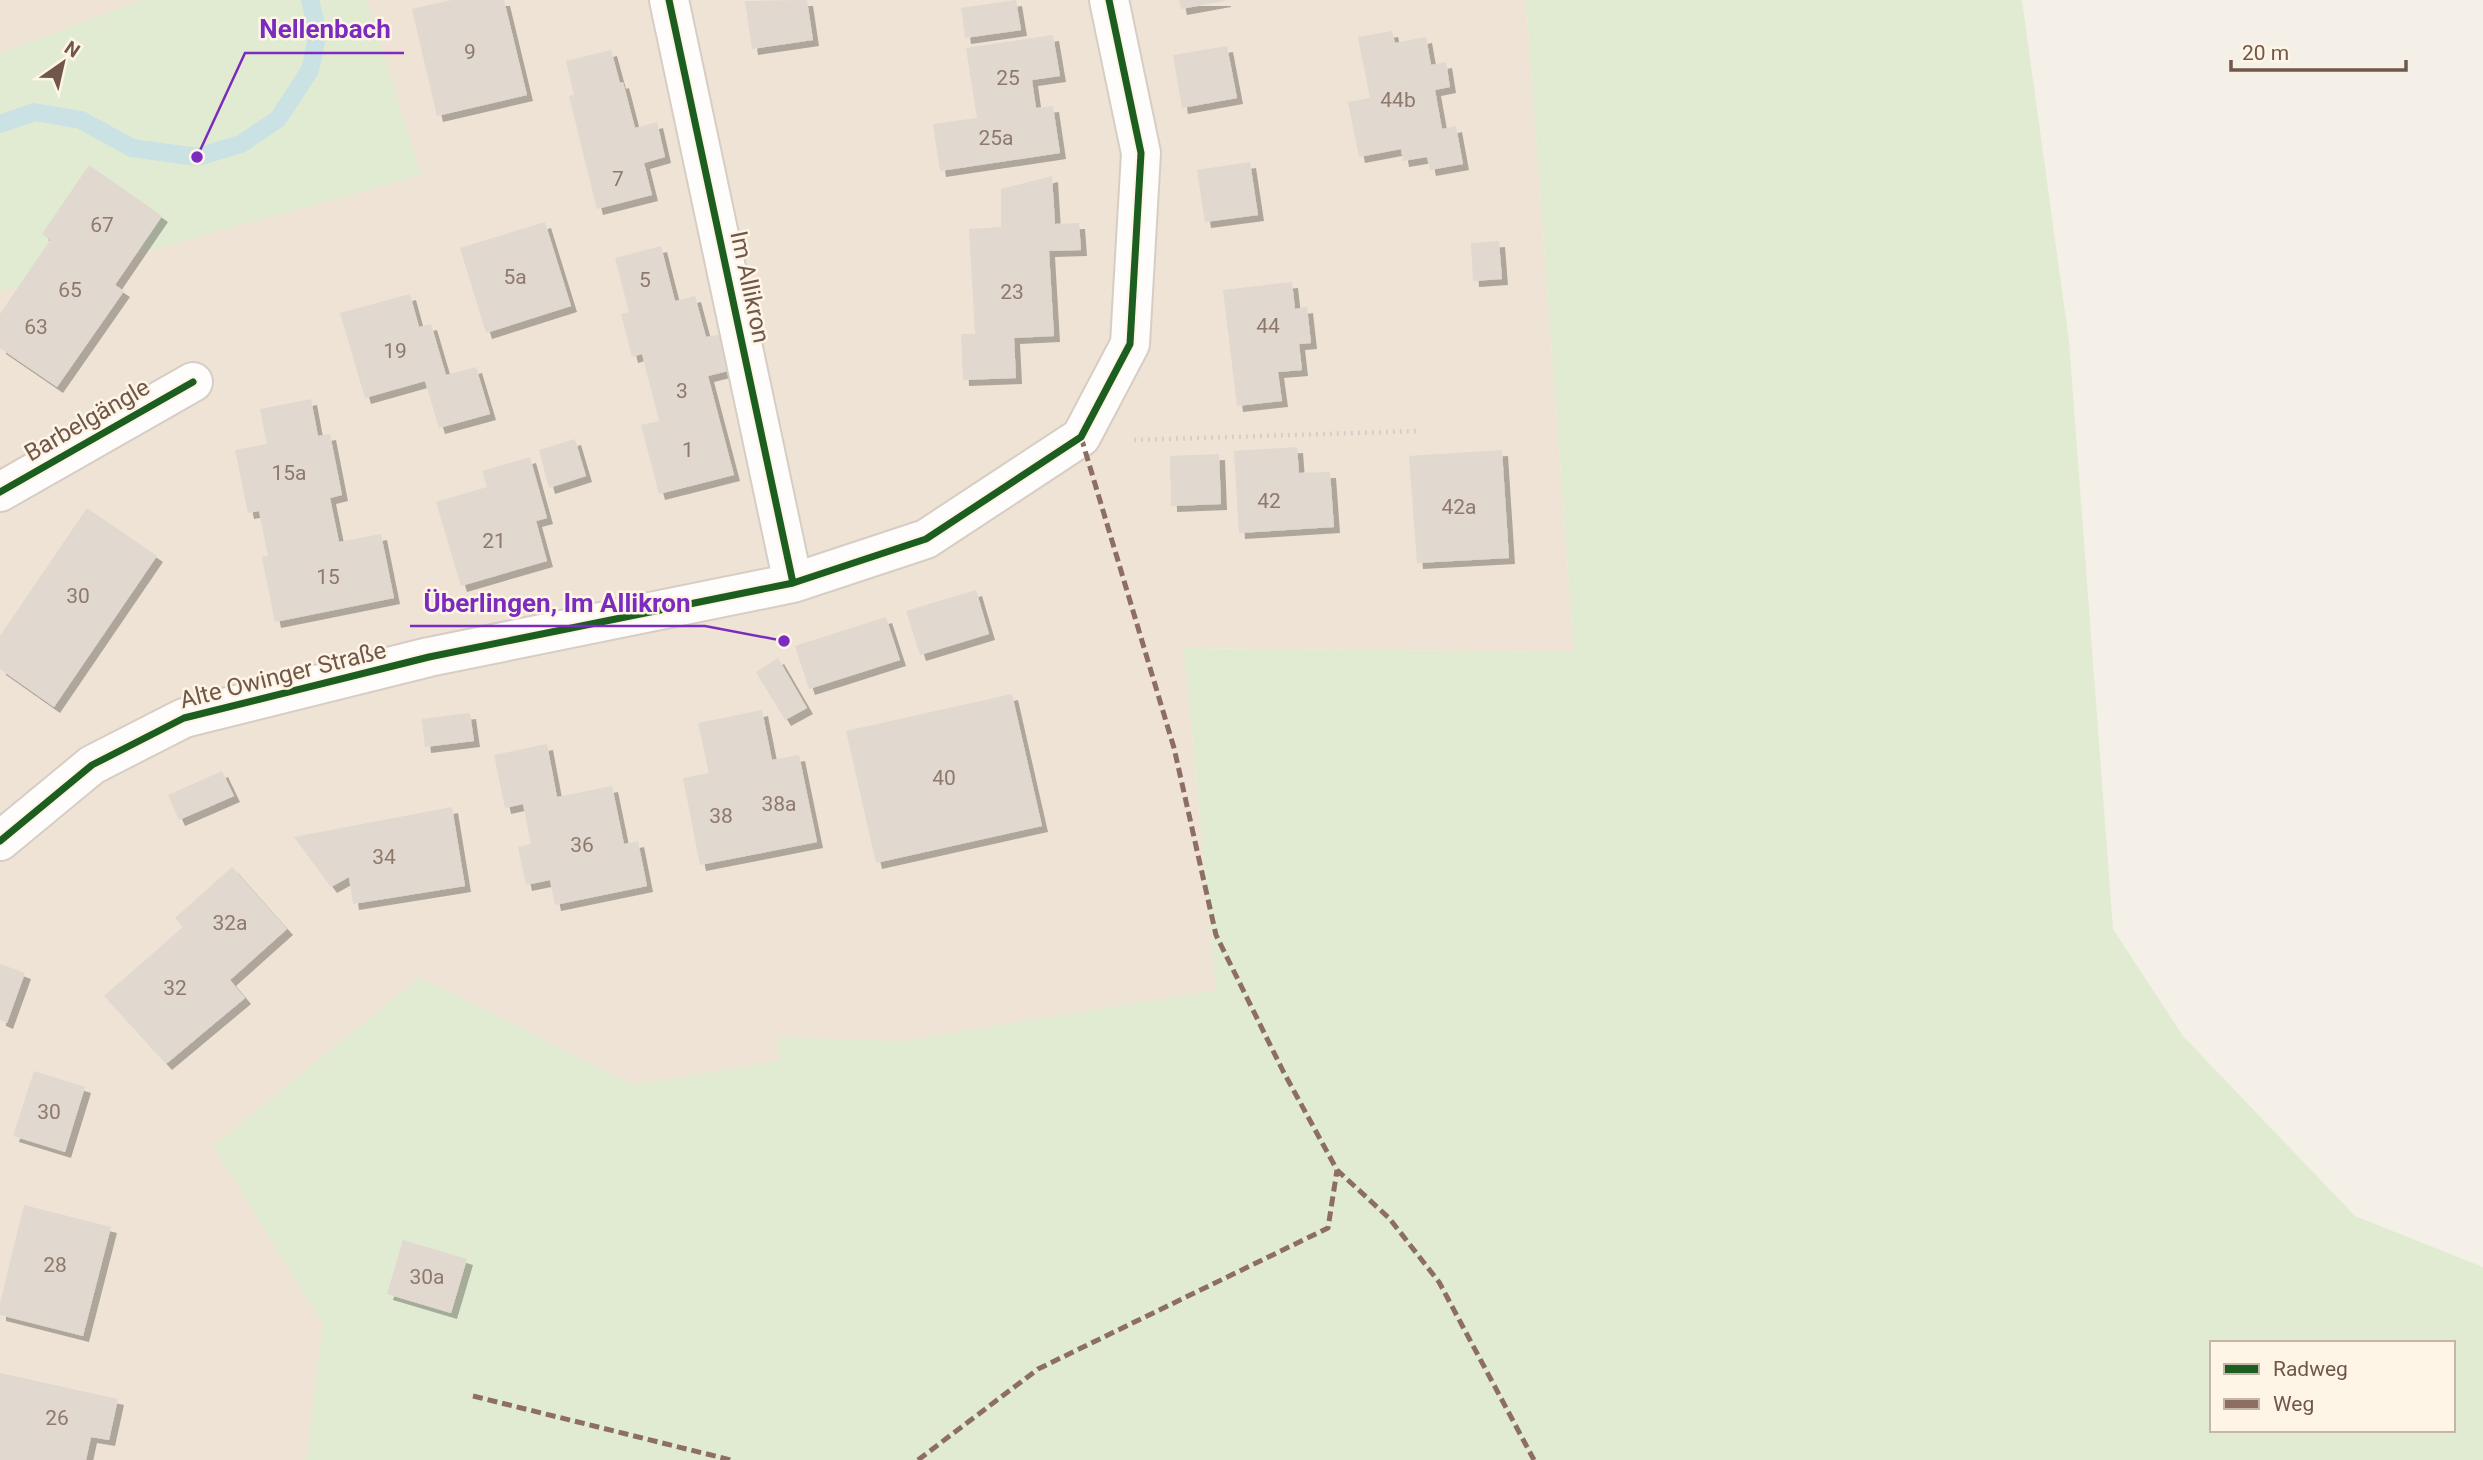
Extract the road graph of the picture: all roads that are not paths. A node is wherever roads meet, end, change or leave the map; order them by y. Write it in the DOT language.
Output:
graph roads {
  1 [pos="669,0"];
  2 [pos="1109,0"];
  3 [pos="193,382"];
  4 [pos="0,492"];
  5 [pos="793,583"];
  6 [pos="0,841"];
  1 -- 5 [label="street, Im Allikron"];
  2 -- 5 [label="street, Alte Owinger Straße"];
  3 -- 4 [label="street, Barbelgängle"];
  5 -- 6 [label="street, Alte Owinger Straße"];
}
